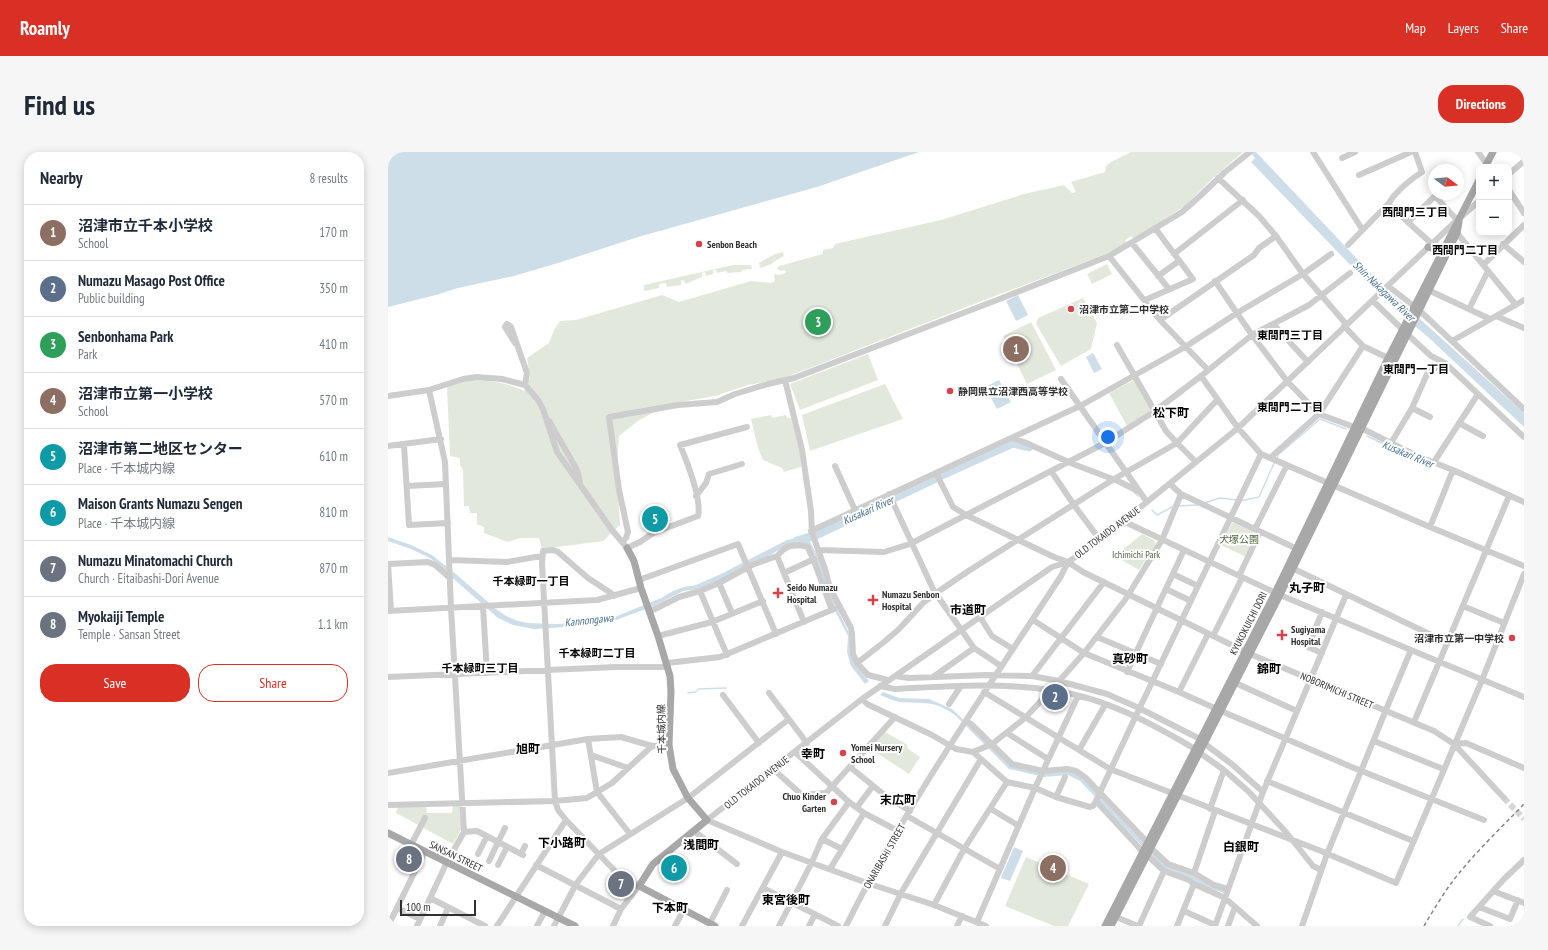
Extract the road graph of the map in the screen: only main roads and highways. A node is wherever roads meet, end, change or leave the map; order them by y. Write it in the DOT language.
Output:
graph roads {
  1 [pos="1492,152"];
  2 [pos="1488,164"];
  3 [pos="1476,186"];
  4 [pos="1459,219"];
  5 [pos="1430,245"];
  6 [pos="1440,254"];
  7 [pos="1426,289"];
  8 [pos="1405,330"];
  9 [pos="1358,427"];
  10 [pos="1330,484"];
  11 [pos="625,545"];
  12 [pos="1277,594"];
  13 [pos="388,834"];
  14 [pos="1148,849"];
  15 [pos="713,925"];
  16 [pos="575,926"];
  17 [pos="1105,926"];
  18 [pos="1111,926"];
  1 -- 2 [label="main road"];
  3 -- 4 [label="main road"];
  4 -- 6 [label="main road"];
  4 -- 7 [label="main road"];
  5 -- 6 [label="main road"];
  6 -- 7 [label="main road"];
  7 -- 8 [label="main road"];
  8 -- 9 [label="main road, KYUKOKUICHI DORI"];
  8 -- 9 [label="main road, KYUKOKUICHI DORI"];
  9 -- 10 [label="main road, KYUKOKUICHI DORI"];
  10 -- 12 [label="main road, KYUKOKUICHI DORI"];
  10 -- 12 [label="main road, KYUKOKUICHI DORI"];
  11 -- 15 [label="main road, 千本城内線"];
  12 -- 14 [label="main road, KYUKOKUICHI DORI"];
  13 -- 16 [label="main road, SANSAN STREET"];
  14 -- 17 [label="main road, KYUKOKUICHI DORI"];
  14 -- 18 [label="main road"];
}
